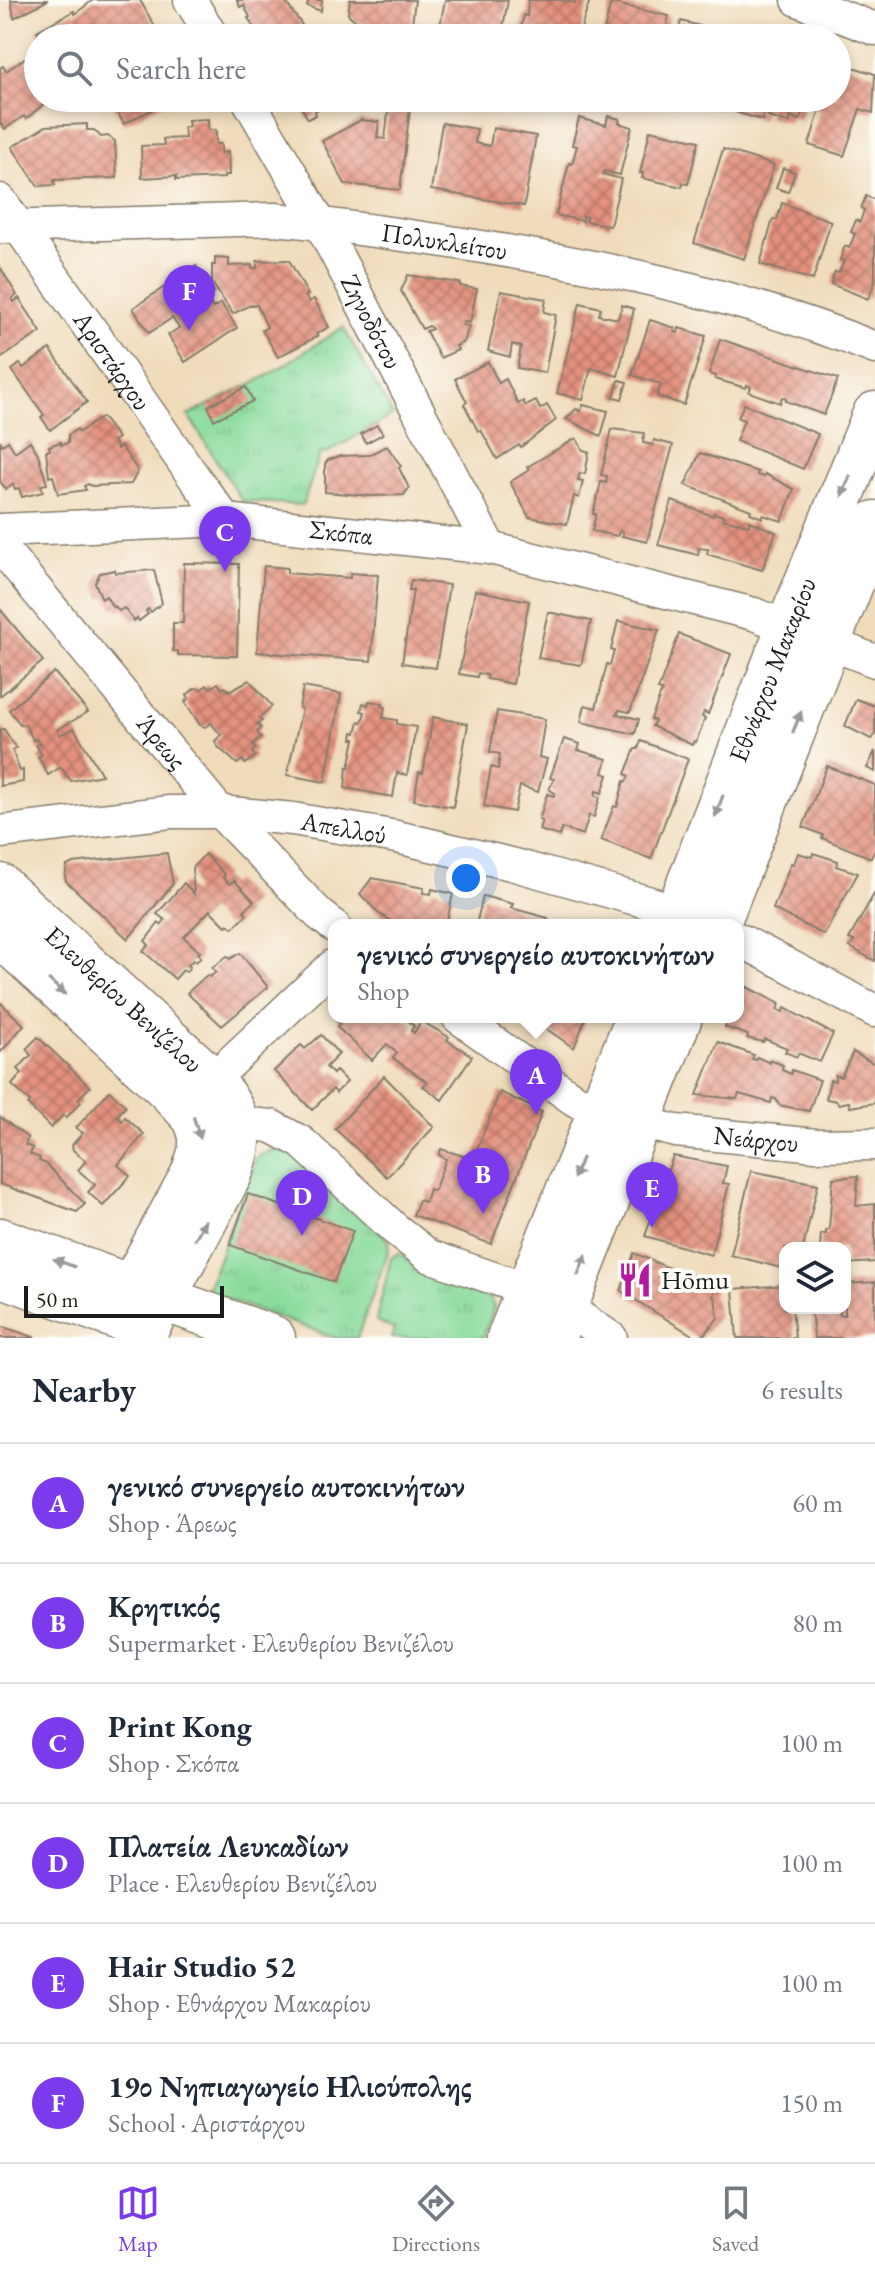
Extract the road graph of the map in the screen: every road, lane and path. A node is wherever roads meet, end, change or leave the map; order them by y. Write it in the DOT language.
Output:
graph roads {
  1 [pos="190,0"];
  2 [pos="798,0"];
  3 [pos="205,24"];
  4 [pos="875,29"];
  5 [pos="255,112"];
  6 [pos="5,217"];
  7 [pos="320,223"];
  8 [pos="875,348"];
  9 [pos="875,414"];
  10 [pos="226,520"];
  11 [pos="875,523"];
  12 [pos="0,530"];
  13 [pos="0,546"];
  14 [pos="490,548"];
  15 [pos="789,626"];
  16 [pos="829,642"];
  17 [pos="875,661"];
  18 [pos="220,812"];
  19 [pos="0,832"];
  20 [pos="0,886"];
  21 [pos="687,919"];
  22 [pos="690,919"];
  23 [pos="690,919"];
  24 [pos="328,921"];
  25 [pos="0,934"];
  26 [pos="744,942"];
  27 [pos="328,971"];
  28 [pos="875,1011"];
  29 [pos="466,1023"];
  30 [pos="637,1023"];
  31 [pos="676,1023"];
  32 [pos="212,1080"];
  33 [pos="620,1118"];
  34 [pos="238,1123"];
  35 [pos="875,1144"];
  36 [pos="0,1240"];
  37 [pos="0,1274"];
  38 [pos="549,1312"];
  39 [pos="139,1321"];
  40 [pos="273,1338"];
  41 [pos="509,1338"];
  42 [pos="611,1338"];
  1 -- 3 [label="street"];
  2 -- 4 [label="street"];
  5 -- 7 [label="street, Ζηνοδότου"];
  6 -- 7 [label="street, Πολυκλείτου"];
  6 -- 10 [label="street, Αριστάρχου"];
  7 -- 8 [label="street, Πολυκλείτου"];
  7 -- 14 [label="street, Ζηνοδότου"];
  9 -- 15 [label="street, Εθνάρχου Μακαρίου, one-way"];
  10 -- 12 [label="street, Σκόπα"];
  10 -- 14 [label="street, Σκόπα"];
  11 -- 16 [label="street, Εθνάρχου Μακαρίου"];
  13 -- 18 [label="street, Άρεως"];
  14 -- 15 [label="street, Σκόπα"];
  15 -- 16 [label="street, Σκόπα"];
  15 -- 22 [label="street, Εθνάρχου Μακαρίου, one-way"];
  16 -- 17 [label="street, Σκόπα"];
  23 -- 16 [label="street, Εθνάρχου Μακαρίου, one-way"];
  18 -- 19 [label="street, Απελλού"];
  18 -- 21 [label="street, Απελλού"];
  18 -- 24 [label="street, Άρεως"];
  20 -- 32 [label="street, Ελευθερίου Βενιζέλου"];
  25 -- 39 [label="street, Ελευθερίου Βενιζέλου, one-way"];
  26 -- 28 [label="street"];
  27 -- 32 [label="street"];
  29 -- 33 [label="street"];
  30 -- 33 [label="street"];
  31 -- 33 [label="street"];
  32 -- 34 [label="street, Ελευθερίου Βενιζέλου"];
  33 -- 35 [label="street, Νεάρχου"];
  33 -- 38 [label="street"];
  34 -- 38 [label="street"];
  39 -- 34 [label="street, one-way"];
  39 -- 36 [label="street, one-way"];
  37 -- 39 [label="street"];
  38 -- 41 [label="street"];
  38 -- 42 [label="street"];
  39 -- 40 [label="street"];
}
